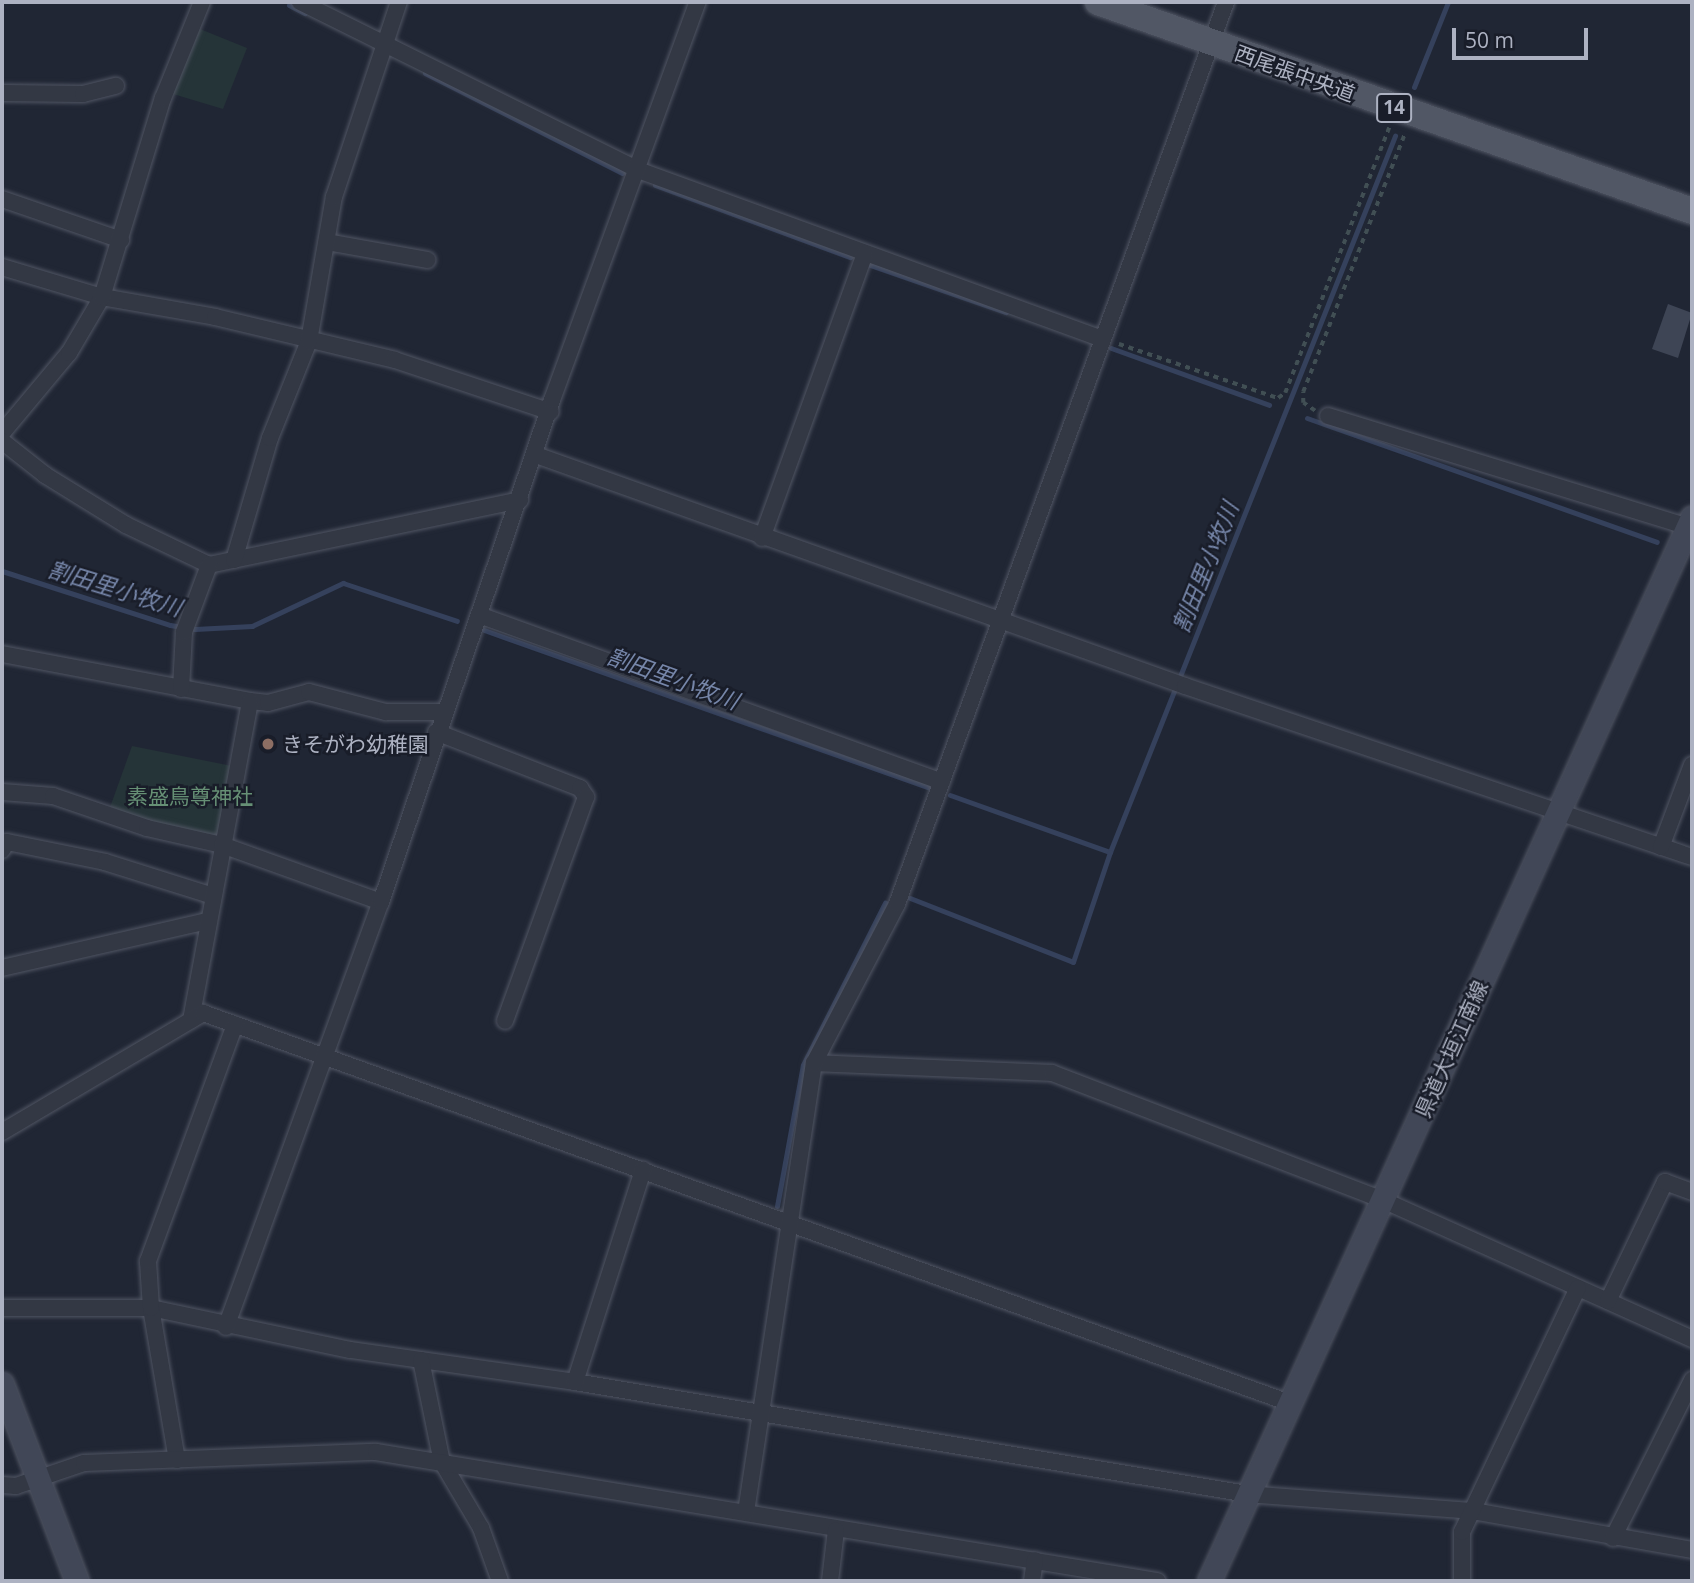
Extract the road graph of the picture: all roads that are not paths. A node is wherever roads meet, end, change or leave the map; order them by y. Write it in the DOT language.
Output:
graph roads {
  1 [pos="202,2"];
  2 [pos="300,2"];
  3 [pos="400,2"];
  4 [pos="698,2"];
  5 [pos="1098,2"];
  6 [pos="1226,2"];
  7 [pos="385,42"];
  8 [pos="1210,42"];
  9 [pos="116,86"];
  10 [pos="2,93"];
  11 [pos="638,170"];
  12 [pos="2,200"];
  13 [pos="1692,211"];
  14 [pos="121,240"];
  15 [pos="327,242"];
  16 [pos="865,254"];
  17 [pos="427,260"];
  18 [pos="2,267"];
  19 [pos="102,297"];
  20 [pos="1100,338"];
  21 [pos="309,341"];
  22 [pos="551,412"];
  23 [pos="1328,416"];
  24 [pos="2,433"];
  25 [pos="2,441"];
  26 [pos="536,455"];
  27 [pos="520,500"];
  28 [pos="1691,524"];
  29 [pos="762,538"];
  30 [pos="234,560"];
  31 [pos="209,565"];
  32 [pos="479,615"];
  33 [pos="1002,619"];
  34 [pos="2,654"];
  35 [pos="181,689"];
  36 [pos="250,701"];
  37 [pos="443,712"];
  38 [pos="436,732"];
  39 [pos="1692,765"];
  40 [pos="942,782"];
  41 [pos="2,792"];
  42 [pos="1555,811"];
  43 [pos="222,845"];
  44 [pos="1661,847"];
  45 [pos="2,850"];
  46 [pos="1692,857"];
  47 [pos="213,896"];
  48 [pos="381,902"];
  49 [pos="208,921"];
  50 [pos="2,968"];
  51 [pos="191,1020"];
  52 [pos="505,1021"];
  53 [pos="235,1024"];
  54 [pos="325,1055"];
  55 [pos="814,1063"];
  56 [pos="2,1132"];
  57 [pos="643,1170"];
  58 [pos="1692,1192"];
  59 [pos="1385,1201"];
  60 [pos="787,1222"];
  61 [pos="1578,1288"];
  62 [pos="1608,1301"];
  63 [pos="2,1308"];
  64 [pos="151,1308"];
  65 [pos="226,1327"];
  66 [pos="1692,1339"];
  67 [pos="421,1360"];
  68 [pos="1692,1380"];
  69 [pos="575,1382"];
  70 [pos="2,1384"];
  71 [pos="1290,1403"];
  72 [pos="761,1413"];
  73 [pos="177,1460"];
  74 [pos="442,1462"];
  75 [pos="38,1478"];
  76 [pos="2,1485"];
  77 [pos="1247,1494"];
  78 [pos="1473,1511"];
  79 [pos="746,1512"];
  80 [pos="836,1530"];
  81 [pos="1613,1538"];
  82 [pos="1692,1550"];
  83 [pos="1035,1560"];
  84 [pos="77,1581"];
  85 [pos="500,1581"];
  86 [pos="830,1581"];
  87 [pos="1032,1581"];
  88 [pos="1157,1581"];
  89 [pos="1209,1581"];
  90 [pos="1462,1581"];
  1 -- 14 [label="street"];
  2 -- 7 [label="street"];
  3 -- 7 [label="street"];
  4 -- 11 [label="street"];
  5 -- 8 [label="main road, 西尾張中央道 / 14"];
  6 -- 8 [label="street"];
  7 -- 11 [label="street"];
  7 -- 15 [label="street"];
  8 -- 13 [label="main road, 西尾張中央道 / 14"];
  8 -- 20 [label="street"];
  9 -- 10 [label="street"];
  11 -- 16 [label="street"];
  11 -- 22 [label="street"];
  12 -- 14 [label="street"];
  14 -- 19 [label="street"];
  15 -- 17 [label="street"];
  15 -- 21 [label="street"];
  16 -- 20 [label="street"];
  16 -- 29 [label="street"];
  18 -- 19 [label="street"];
  19 -- 21 [label="street"];
  19 -- 24 [label="street"];
  20 -- 33 [label="street"];
  21 -- 22 [label="street"];
  21 -- 30 [label="street"];
  22 -- 26 [label="street"];
  23 -- 28 [label="street"];
  25 -- 31 [label="street"];
  26 -- 27 [label="street"];
  26 -- 29 [label="street"];
  27 -- 30 [label="street"];
  27 -- 32 [label="street"];
  28 -- 42 [label="main road, 県道大垣江南線"];
  29 -- 33 [label="street"];
  30 -- 31 [label="street"];
  31 -- 35 [label="street"];
  32 -- 37 [label="street"];
  32 -- 40 [label="street"];
  33 -- 40 [label="street"];
  33 -- 42 [label="street"];
  34 -- 35 [label="street"];
  35 -- 36 [label="street"];
  36 -- 37 [label="street"];
  36 -- 43 [label="street"];
  37 -- 38 [label="street"];
  38 -- 48 [label="street"];
  38 -- 52 [label="street"];
  39 -- 44 [label="street"];
  40 -- 55 [label="street"];
  41 -- 43 [label="street"];
  42 -- 44 [label="street"];
  42 -- 59 [label="main road, 県道大垣江南線"];
  43 -- 47 [label="street"];
  43 -- 48 [label="street"];
  44 -- 46 [label="street"];
  45 -- 47 [label="street"];
  47 -- 49 [label="street"];
  48 -- 54 [label="street"];
  49 -- 50 [label="street"];
  49 -- 51 [label="street"];
  51 -- 53 [label="street"];
  51 -- 56 [label="street"];
  53 -- 54 [label="street"];
  53 -- 64 [label="street"];
  54 -- 57 [label="street"];
  54 -- 65 [label="street"];
  55 -- 59 [label="street"];
  55 -- 60 [label="street"];
  57 -- 60 [label="street"];
  57 -- 69 [label="street"];
  58 -- 62 [label="street"];
  59 -- 61 [label="street"];
  59 -- 71 [label="main road, 県道大垣江南線"];
  60 -- 71 [label="street"];
  60 -- 72 [label="street"];
  61 -- 62 [label="street"];
  61 -- 78 [label="street"];
  62 -- 66 [label="street"];
  63 -- 64 [label="street"];
  64 -- 65 [label="street"];
  64 -- 73 [label="street"];
  65 -- 67 [label="street"];
  67 -- 69 [label="street"];
  67 -- 74 [label="street"];
  68 -- 81 [label="street"];
  69 -- 72 [label="street"];
  70 -- 75 [label="main road"];
  71 -- 77 [label="main road, 県道大垣江南線"];
  72 -- 77 [label="street"];
  72 -- 79 [label="street"];
  73 -- 74 [label="street"];
  73 -- 75 [label="street"];
  74 -- 79 [label="street"];
  74 -- 85 [label="street"];
  75 -- 76 [label="street"];
  75 -- 84 [label="main road"];
  77 -- 78 [label="street"];
  77 -- 89 [label="main road, 県道大垣江南線"];
  78 -- 81 [label="street"];
  78 -- 90 [label="street"];
  79 -- 80 [label="street"];
  80 -- 83 [label="street"];
  80 -- 86 [label="street"];
  81 -- 82 [label="street"];
  83 -- 87 [label="street"];
  83 -- 88 [label="street"];
}
